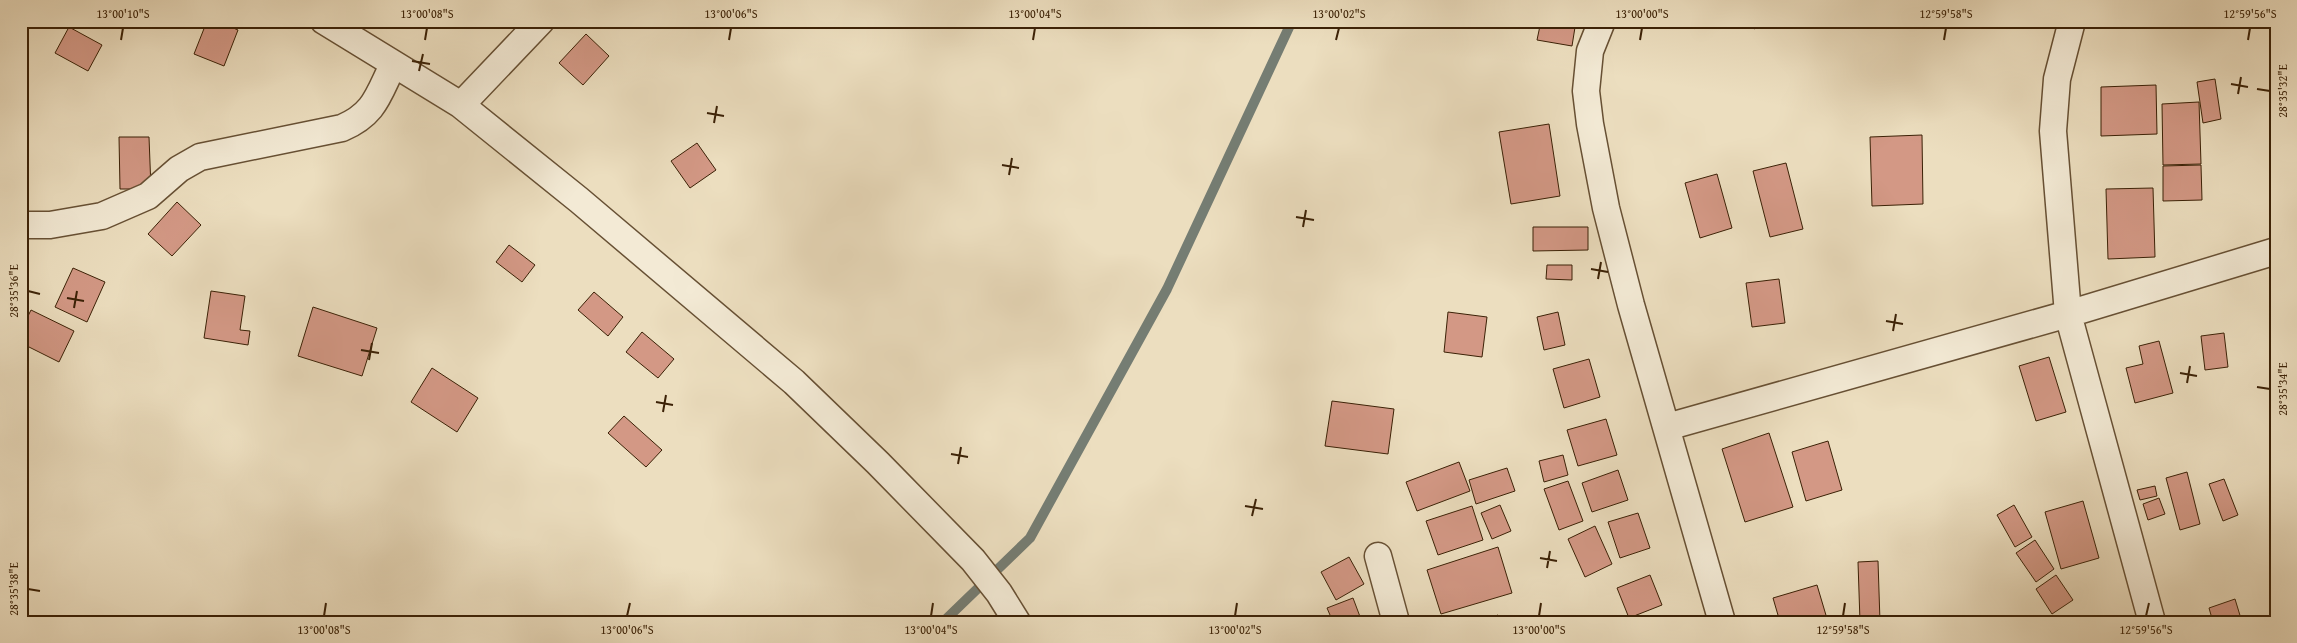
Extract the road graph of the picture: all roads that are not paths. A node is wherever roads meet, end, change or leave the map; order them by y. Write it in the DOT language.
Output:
graph roads {
  1 [pos="324,21"];
  2 [pos="541,21"];
  3 [pos="1602,21"];
  4 [pos="2072,21"];
  5 [pos="393,65"];
  6 [pos="461,105"];
  7 [pos="21,224"];
  8 [pos="2276,250"];
  9 [pos="2068,314"];
  10 [pos="1666,427"];
  11 [pos="1378,556"];
  12 [pos="1017,622"];
  13 [pos="1396,622"];
  14 [pos="1722,622"];
  15 [pos="2152,622"];
  1 -- 5 [label="street"];
  2 -- 6 [label="street"];
  3 -- 10 [label="street"];
  4 -- 9 [label="street"];
  5 -- 6 [label="street"];
  5 -- 7 [label="street"];
  6 -- 12 [label="street"];
  8 -- 9 [label="street"];
  9 -- 10 [label="street"];
  9 -- 15 [label="street"];
  10 -- 14 [label="street"];
  11 -- 13 [label="street"];
}
